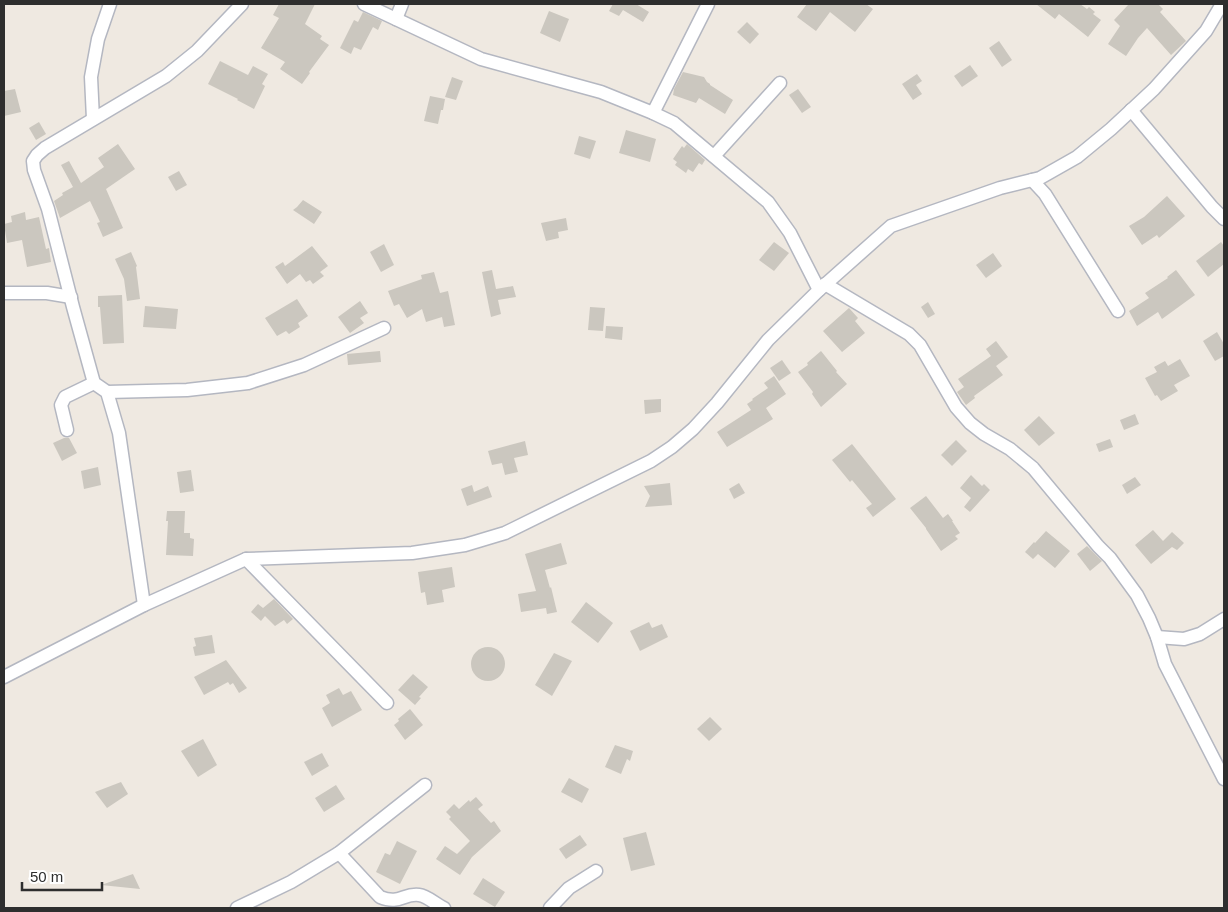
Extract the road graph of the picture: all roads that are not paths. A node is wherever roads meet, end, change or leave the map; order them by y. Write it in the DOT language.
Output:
graph roads {
  1 [pos="110,4"];
  2 [pos="242,4"];
  3 [pos="364,4"];
  4 [pos="402,4"];
  5 [pos="708,4"];
  6 [pos="1222,4"];
  7 [pos="396,19"];
  8 [pos="780,82"];
  9 [pos="1131,110"];
  10 [pos="653,113"];
  11 [pos="93,119"];
  12 [pos="714,156"];
  13 [pos="1032,180"];
  14 [pos="1224,219"];
  15 [pos="822,287"];
  16 [pos="4,293"];
  17 [pos="71,297"];
  18 [pos="1118,310"];
  19 [pos="384,328"];
  20 [pos="94,383"];
  21 [pos="107,392"];
  22 [pos="67,430"];
  23 [pos="246,559"];
  24 [pos="144,604"];
  25 [pos="1224,619"];
  26 [pos="1157,637"];
  27 [pos="4,677"];
  28 [pos="387,703"];
  29 [pos="1224,779"];
  30 [pos="426,785"];
  31 [pos="339,853"];
  32 [pos="596,871"];
  33 [pos="237,908"];
  34 [pos="444,908"];
  35 [pos="550,908"];
  1 -- 11 [label="street"];
  2 -- 11 [label="street"];
  3 -- 7 [label="street"];
  4 -- 7 [label="street"];
  5 -- 10 [label="street"];
  6 -- 9 [label="street"];
  7 -- 10 [label="street"];
  8 -- 12 [label="street"];
  9 -- 13 [label="street"];
  9 -- 14 [label="street"];
  10 -- 12 [label="street"];
  11 -- 17 [label="street"];
  12 -- 15 [label="street"];
  13 -- 15 [label="street"];
  13 -- 18 [label="street"];
  15 -- 23 [label="street"];
  15 -- 26 [label="street"];
  16 -- 17 [label="street"];
  17 -- 20 [label="street"];
  19 -- 21 [label="street"];
  20 -- 21 [label="street"];
  20 -- 22 [label="street"];
  21 -- 24 [label="street"];
  23 -- 24 [label="street"];
  23 -- 28 [label="street"];
  24 -- 27 [label="street"];
  25 -- 26 [label="street"];
  26 -- 29 [label="street"];
  30 -- 31 [label="street"];
  31 -- 33 [label="street"];
  31 -- 34 [label="street"];
  32 -- 35 [label="street"];
}
